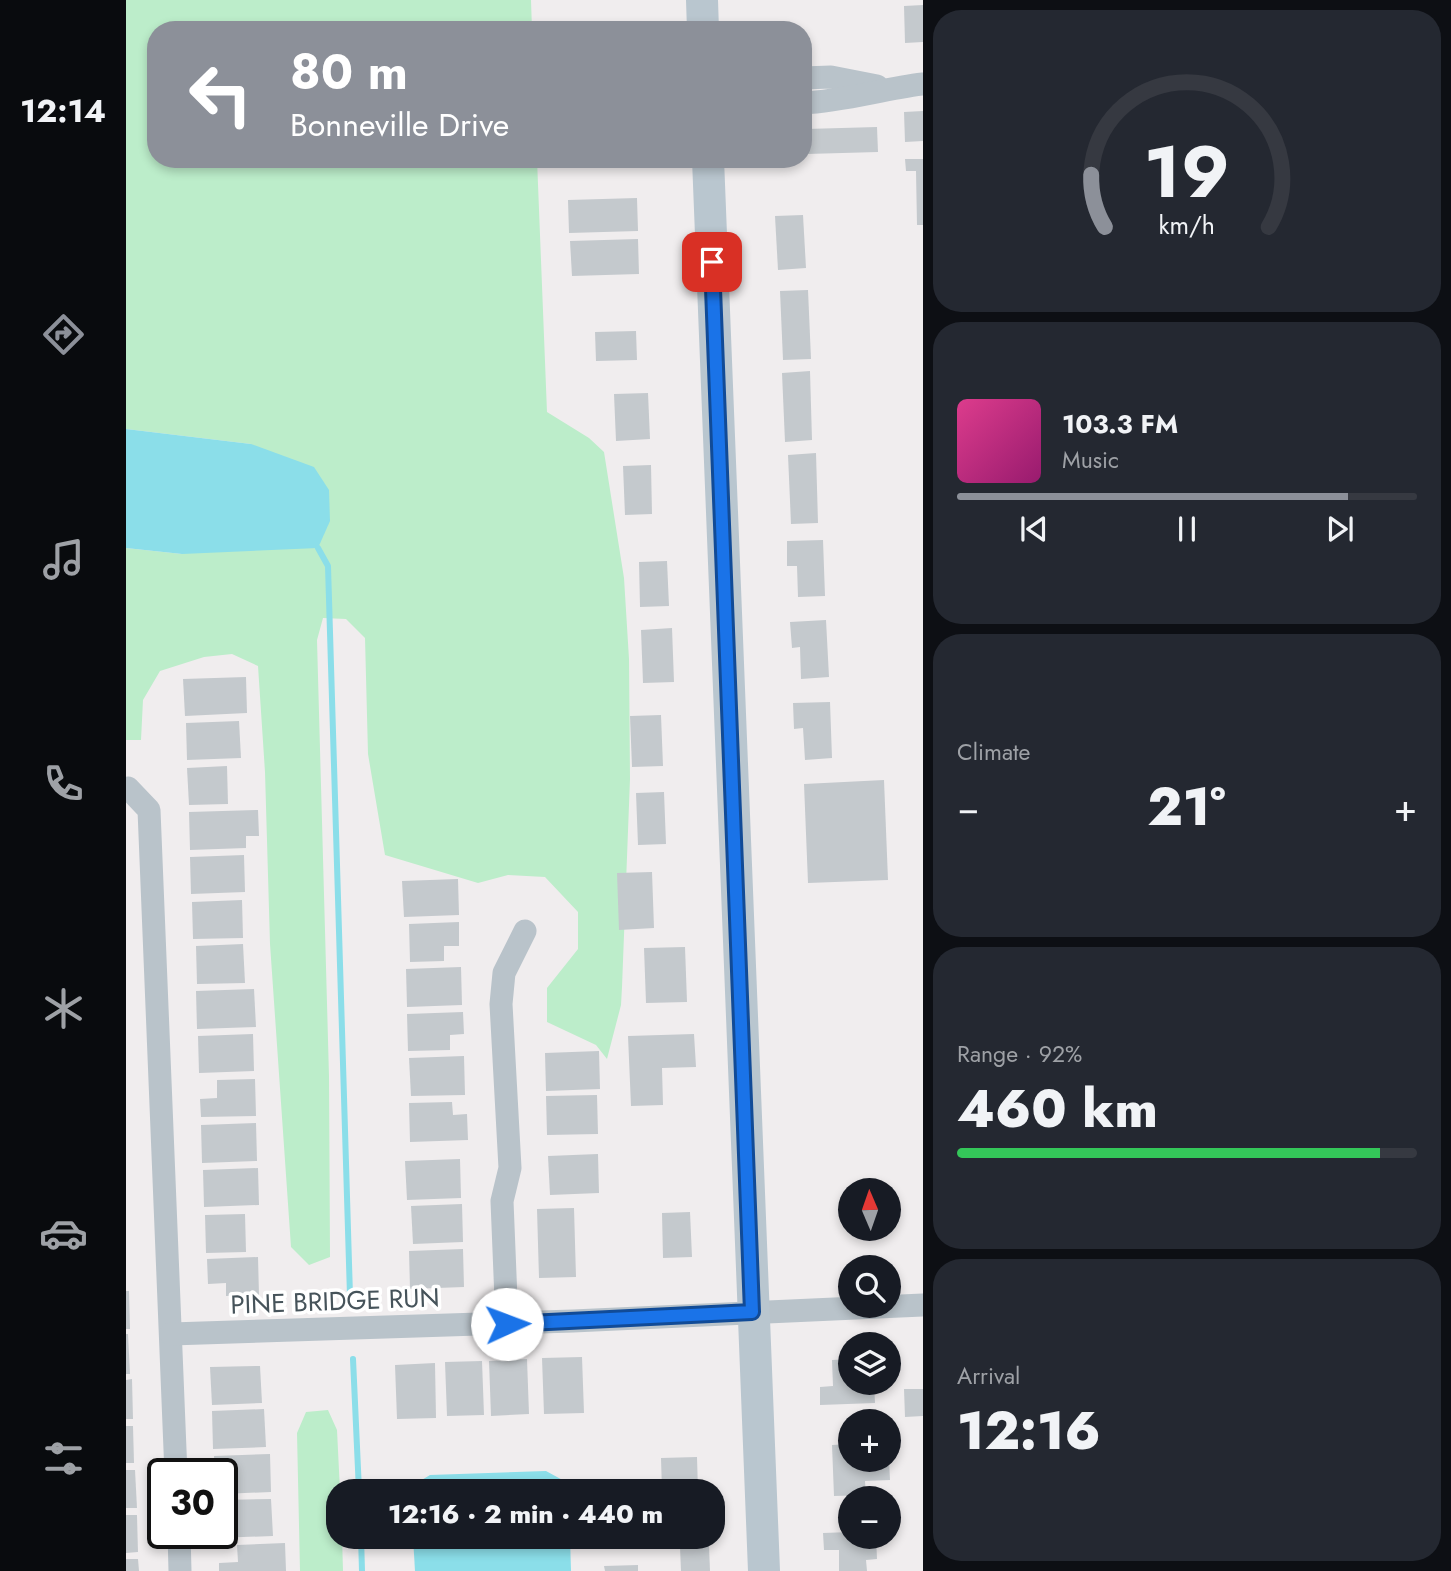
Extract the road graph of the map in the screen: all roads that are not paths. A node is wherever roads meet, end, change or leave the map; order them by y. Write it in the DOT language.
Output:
graph roads {
  1 [pos="702,0"];
  2 [pos="703,21"];
  3 [pos="812,78"];
  4 [pos="922,84"];
  5 [pos="887,88"];
  6 [pos="812,103"];
  7 [pos="708,168"];
  8 [pos="128,788"];
  9 [pos="525,931"];
  10 [pos="922,1305"];
  11 [pos="752,1312"];
  12 [pos="507,1324"];
  13 [pos="171,1334"];
  14 [pos="175,1458"];
  15 [pos="179,1549"];
  16 [pos="180,1571"];
  17 [pos="764,1571"];
  1 -- 2 [label="street"];
  3 -- 5 [label="street"];
  4 -- 5 [label="street"];
  5 -- 6 [label="street"];
  7 -- 11 [label="street"];
  8 -- 13 [label="street"];
  9 -- 12 [label="street"];
  10 -- 11 [label="street, PINE BRIDGE RUN"];
  11 -- 12 [label="street, PINE BRIDGE RUN"];
  11 -- 17 [label="street"];
  12 -- 13 [label="street, PINE BRIDGE RUN"];
  13 -- 14 [label="street"];
  15 -- 16 [label="street"];
}
